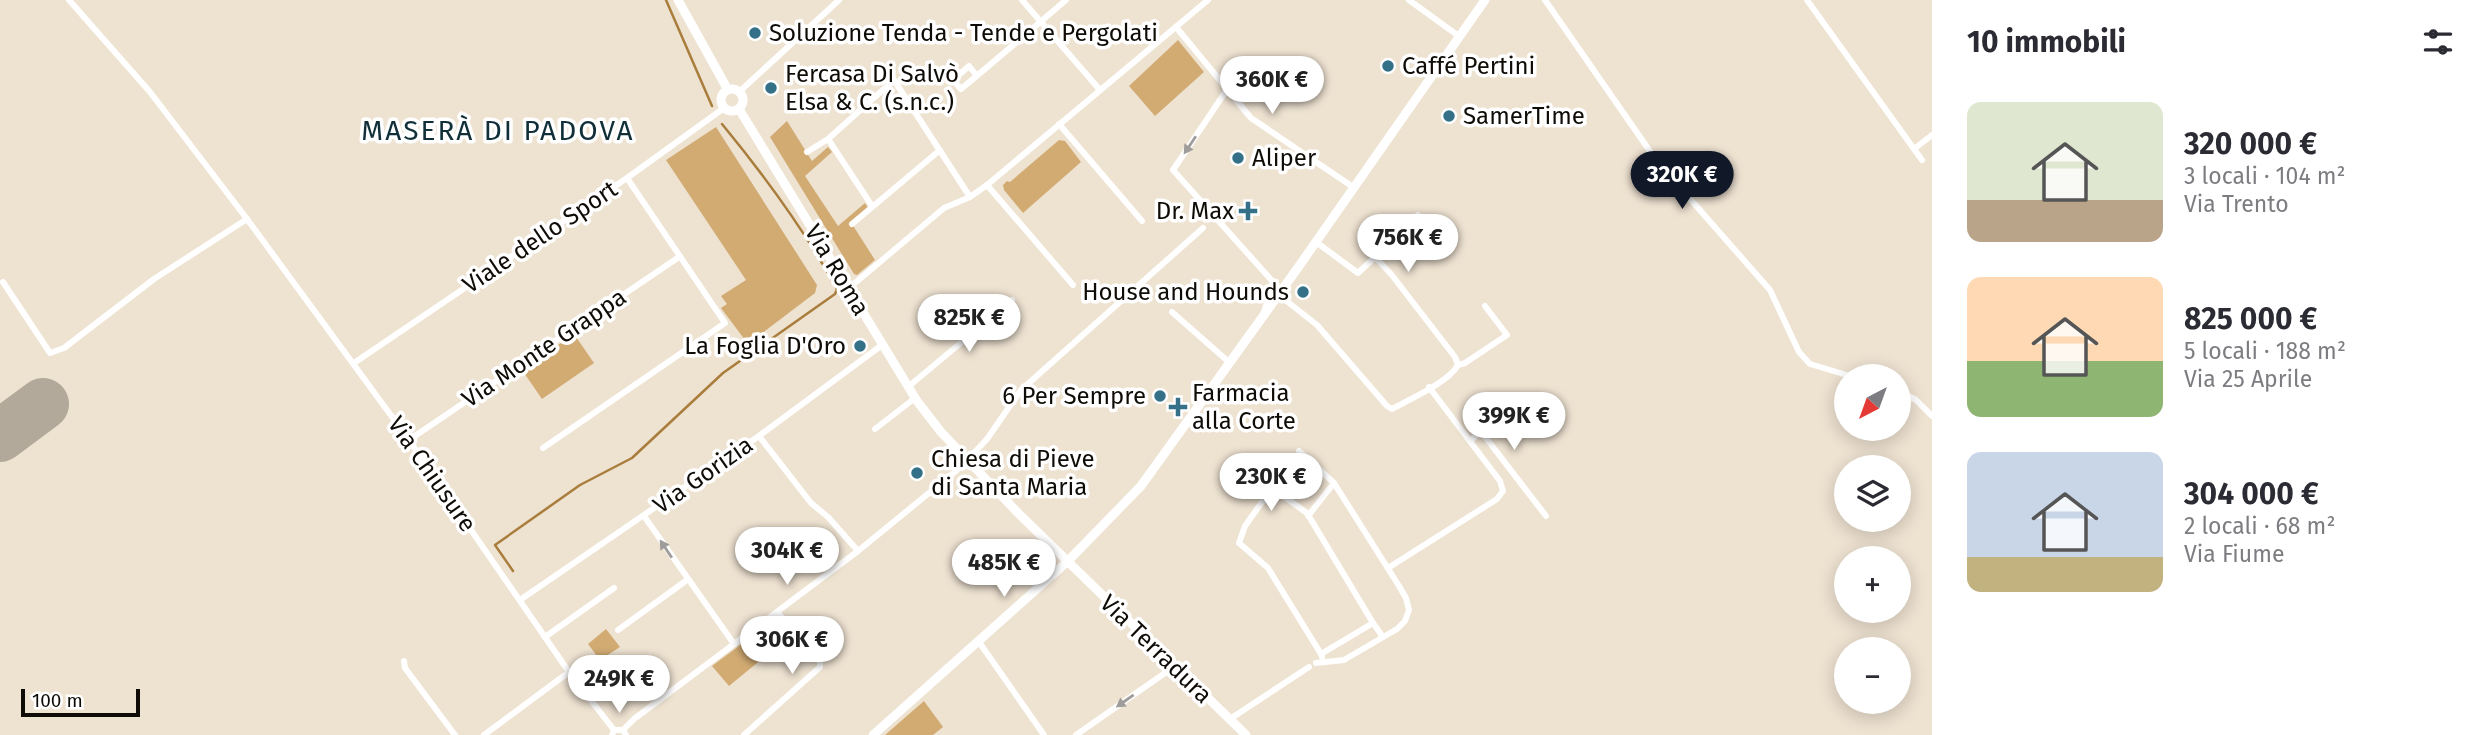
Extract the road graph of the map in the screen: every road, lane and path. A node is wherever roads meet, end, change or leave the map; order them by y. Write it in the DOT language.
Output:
graph roads {
  1 [pos="69,0"];
  2 [pos="839,0"];
  3 [pos="1022,0"];
  4 [pos="1066,0"];
  5 [pos="1208,0"];
  6 [pos="1409,0"];
  7 [pos="1485,0"];
  8 [pos="1545,0"];
  9 [pos="1807,0"];
  10 [pos="682,2"];
  11 [pos="1041,22"];
  12 [pos="1176,27"];
  13 [pos="1460,37"];
  14 [pos="977,76"];
  15 [pos="1228,88"];
  16 [pos="728,90"];
  17 [pos="1100,90"];
  18 [pos="739,92"];
  19 [pos="724,108"];
  20 [pos="739,109"];
  21 [pos="1059,124"];
  22 [pos="1932,135"];
  23 [pos="828,139"];
  24 [pos="1914,149"];
  25 [pos="940,150"];
  26 [pos="807,152"];
  27 [pos="1922,160"];
  28 [pos="627,178"];
  29 [pos="987,185"];
  30 [pos="1353,187"];
  31 [pos="970,197"];
  32 [pos="872,206"];
  33 [pos="1418,215"];
  34 [pos="247,219"];
  35 [pos="1142,221"];
  36 [pos="852,224"];
  37 [pos="1203,228"];
  38 [pos="1316,242"];
  39 [pos="679,257"];
  40 [pos="1376,257"];
  41 [pos="3,282"];
  42 [pos="1073,285"];
  43 [pos="849,288"];
  44 [pos="1279,295"];
  45 [pos="1012,300"];
  46 [pos="1485,306"];
  47 [pos="1172,312"];
  48 [pos="1264,315"];
  49 [pos="882,345"];
  50 [pos="354,363"];
  51 [pos="1230,363"];
  52 [pos="1458,365"];
  53 [pos="1834,371"];
  54 [pos="908,387"];
  55 [pos="1429,387"];
  56 [pos="1911,397"];
  57 [pos="915,398"];
  58 [pos="1932,416"];
  59 [pos="875,429"];
  60 [pos="759,436"];
  61 [pos="409,440"];
  62 [pos="1470,441"];
  63 [pos="543,447"];
  64 [pos="1299,451"];
  65 [pos="968,461"];
  66 [pos="1334,482"];
  67 [pos="644,516"];
  68 [pos="1308,516"];
  69 [pos="1546,516"];
  70 [pos="858,551"];
  71 [pos="1067,562"];
  72 [pos="1388,568"];
  73 [pos="687,580"];
  74 [pos="614,587"];
  75 [pos="520,600"];
  76 [pos="777,612"];
  77 [pos="1373,623"];
  78 [pos="618,630"];
  79 [pos="545,637"];
  80 [pos="1383,637"];
  81 [pos="979,642"];
  82 [pos="734,644"];
  83 [pos="1321,654"];
  84 [pos="404,661"];
  85 [pos="1316,664"];
  86 [pos="1175,666"];
  87 [pos="569,672"];
  88 [pos="1230,719"];
  89 [pos="613,732"];
  90 [pos="624,732"];
  91 [pos="455,735"];
  92 [pos="484,735"];
  93 [pos="744,735"];
  94 [pos="873,735"];
  95 [pos="1044,735"];
  96 [pos="1076,735"];
  97 [pos="1246,735"];
  1 -- 34 [label="street, Via Chiusure"];
  2 -- 18 [label="street"];
  3 -- 11 [label="street"];
  4 -- 11 [label="street"];
  5 -- 12 [label="street"];
  6 -- 13 [label="street"];
  7 -- 13 [label="main road"];
  8 -- 53 [label="street"];
  9 -- 24 [label="street"];
  10 -- 16 [label="main road"];
  11 -- 14 [label="street"];
  11 -- 17 [label="street"];
  12 -- 15 [label="street"];
  12 -- 17 [label="street"];
  13 -- 30 [label="main road"];
  15 -- 30 [label="street"];
  15 -- 48 [label="street, one-way"];
  16 -- 18 [label="main road"];
  16 -- 19 [label="main road"];
  17 -- 21 [label="street"];
  18 -- 20 [label="main road"];
  19 -- 20 [label="main road"];
  19 -- 28 [label="street, Viale dello Sport"];
  20 -- 43 [label="main road, Via Roma"];
  21 -- 29 [label="street"];
  21 -- 35 [label="street"];
  22 -- 24 [label="street"];
  23 -- 25 [label="street"];
  23 -- 26 [label="street"];
  23 -- 32 [label="street"];
  24 -- 27 [label="street"];
  25 -- 31 [label="street"];
  25 -- 32 [label="street"];
  28 -- 39 [label="street"];
  28 -- 50 [label="street, Viale dello Sport"];
  29 -- 31 [label="street"];
  29 -- 42 [label="street"];
  30 -- 38 [label="main road"];
  31 -- 43 [label="street"];
  32 -- 36 [label="street"];
  33 -- 40 [label="street"];
  34 -- 41 [label="street"];
  34 -- 50 [label="street, Via Chiusure"];
  37 -- 65 [label="street"];
  38 -- 40 [label="street"];
  38 -- 44 [label="main road"];
  39 -- 61 [label="street, Via Monte Grappa"];
  39 -- 63 [label="street"];
  40 -- 52 [label="street"];
  43 -- 49 [label="main road, Via Roma"];
  44 -- 48 [label="main road"];
  44 -- 55 [label="street"];
  45 -- 54 [label="street"];
  46 -- 52 [label="street"];
  47 -- 51 [label="street"];
  48 -- 51 [label="main road"];
  49 -- 54 [label="main road, Via Roma"];
  49 -- 60 [label="street, Via Gorizia"];
  50 -- 61 [label="street, Via Chiusure"];
  51 -- 71 [label="main road"];
  52 -- 55 [label="street"];
  54 -- 57 [label="main road, Via Roma"];
  55 -- 62 [label="street"];
  56 -- 58 [label="street"];
  57 -- 59 [label="street"];
  57 -- 65 [label="main road, Via Roma"];
  60 -- 67 [label="street, Via Gorizia"];
  60 -- 70 [label="street"];
  61 -- 75 [label="street, Via Chiusure"];
  62 -- 69 [label="street"];
  62 -- 72 [label="street"];
  64 -- 66 [label="street"];
  65 -- 70 [label="street"];
  65 -- 71 [label="main road, Via Terradura"];
  66 -- 68 [label="street"];
  66 -- 72 [label="street"];
  73 -- 67 [label="street, one-way"];
  67 -- 75 [label="street, Via Gorizia"];
  68 -- 77 [label="street"];
  68 -- 83 [label="street"];
  70 -- 76 [label="street"];
  71 -- 81 [label="main road"];
  71 -- 86 [label="main road, Via Terradura"];
  72 -- 80 [label="street"];
  73 -- 78 [label="street"];
  73 -- 82 [label="street"];
  74 -- 79 [label="street"];
  75 -- 79 [label="street, Via Chiusure"];
  76 -- 82 [label="street"];
  76 -- 93 [label="street"];
  77 -- 80 [label="street"];
  77 -- 83 [label="street"];
  79 -- 87 [label="street, Via Chiusure"];
  80 -- 85 [label="street"];
  81 -- 94 [label="main road"];
  81 -- 95 [label="street"];
  82 -- 90 [label="street"];
  83 -- 85 [label="street"];
  84 -- 91 [label="street"];
  85 -- 88 [label="street"];
  86 -- 88 [label="main road, Via Terradura"];
  86 -- 96 [label="street, one-way"];
  87 -- 89 [label="street, Via Chiusure"];
  87 -- 92 [label="street"];
  88 -- 97 [label="main road, Via Terradura"];
  89 -- 90 [label="street, Via Chiusure"];
}
